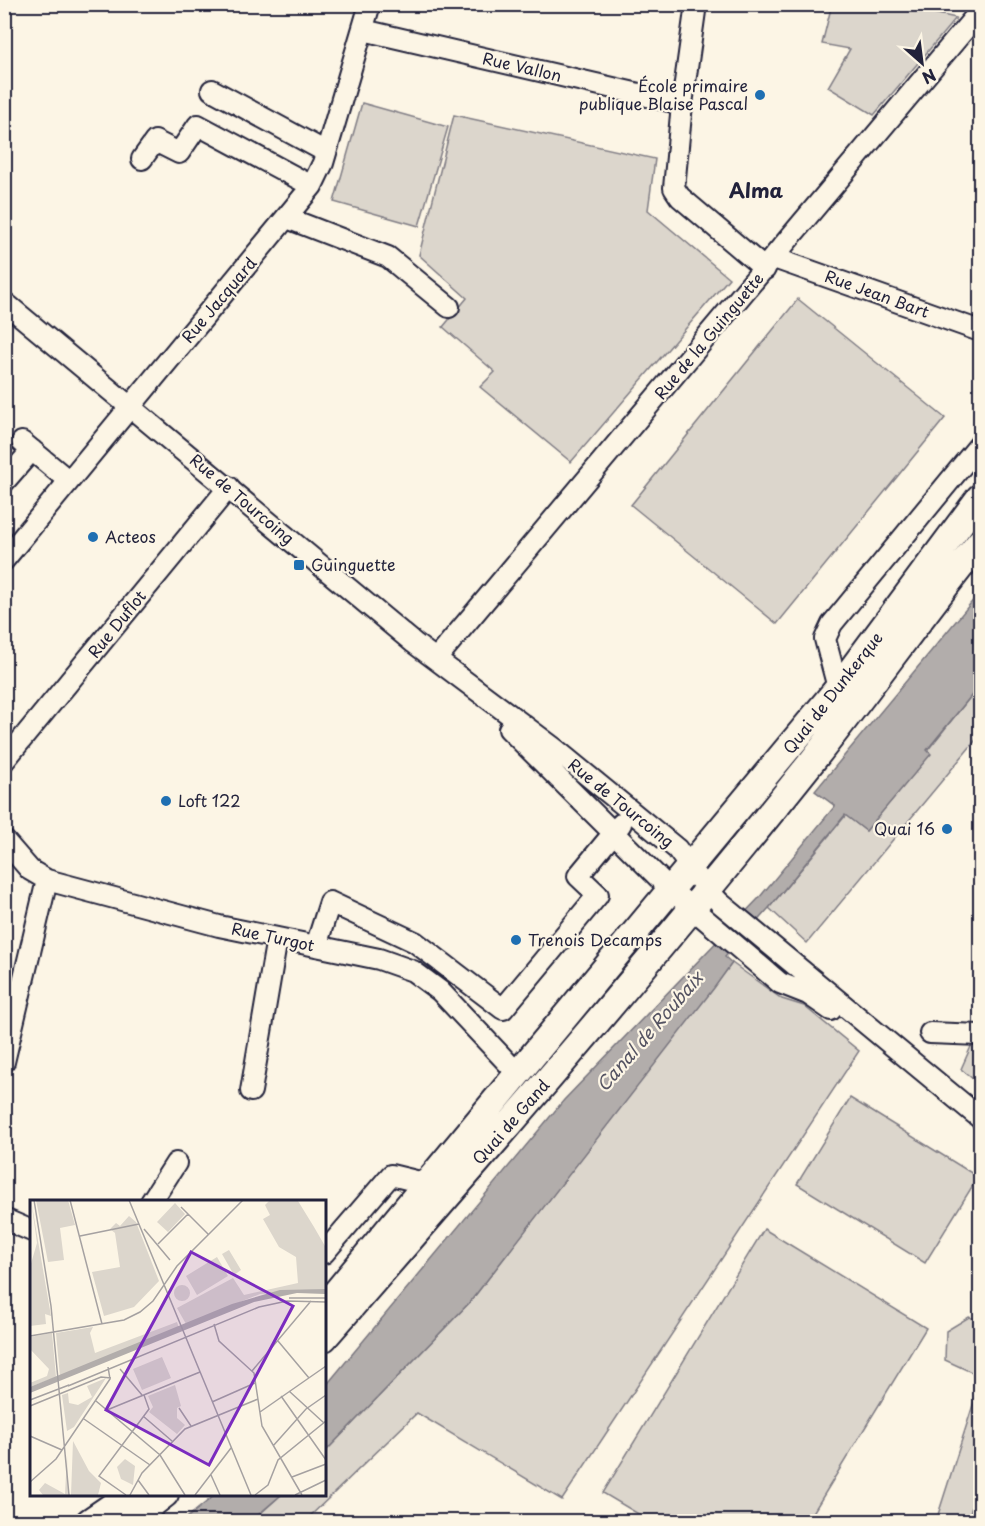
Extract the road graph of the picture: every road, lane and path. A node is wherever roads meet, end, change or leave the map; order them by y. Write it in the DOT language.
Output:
graph roads {
  1 [pos="370,4"];
  2 [pos="696,4"];
  3 [pos="975,4"];
  4 [pos="981,6"];
  5 [pos="981,11"];
  6 [pos="363,30"];
  7 [pos="212,90"];
  8 [pos="682,104"];
  9 [pos="326,152"];
  10 [pos="142,159"];
  11 [pos="312,186"];
  12 [pos="287,218"];
  13 [pos="770,263"];
  14 [pos="4,302"];
  15 [pos="449,307"];
  16 [pos="973,328"];
  17 [pos="131,406"];
  18 [pos="981,444"];
  19 [pos="64,476"];
  20 [pos="4,482"];
  21 [pos="228,487"];
  22 [pos="981,497"];
  23 [pos="981,542"];
  24 [pos="4,560"];
  25 [pos="414,643"];
  26 [pos="436,659"];
  27 [pos="838,688"];
  28 [pos="4,762"];
  29 [pos="621,823"];
  30 [pos="4,840"];
  31 [pos="682,871"];
  32 [pos="47,880"];
  33 [pos="710,903"];
  34 [pos="277,938"];
  35 [pos="316,946"];
  36 [pos="774,957"];
  37 [pos="930,1033"];
  38 [pos="981,1035"];
  39 [pos="4,1062"];
  40 [pos="519,1075"];
  41 [pos="251,1091"];
  42 [pos="981,1104"];
  43 [pos="981,1118"];
  44 [pos="981,1133"];
  45 [pos="176,1163"];
  46 [pos="428,1184"];
  47 [pos="153,1200"];
  48 [pos="4,1219"];
  49 [pos="30,1231"];
  50 [pos="326,1251"];
  51 [pos="326,1305"];
  52 [pos="326,1336"];
  53 [pos="129,1496"];
  54 [pos="130,1496"];
  55 [pos="162,1496"];
  56 [pos="89,1521"];
  57 [pos="101,1521"];
  58 [pos="129,1521"];
  1 -- 6 [label="street, Rue Jacquard"];
  2 -- 8 [label="street"];
  3 -- 4 [label="street"];
  5 -- 13 [label="street, Rue de la Guinguette"];
  6 -- 8 [label="street, Rue Vallon"];
  6 -- 9 [label="street, Rue Jacquard"];
  7 -- 9 [label="street"];
  8 -- 13 [label="street"];
  9 -- 11 [label="street, Rue Jacquard"];
  10 -- 11 [label="street"];
  11 -- 12 [label="street, Rue Jacquard"];
  12 -- 15 [label="street"];
  12 -- 17 [label="street, Rue Jacquard"];
  13 -- 16 [label="street, Rue Jean Bart"];
  13 -- 26 [label="street, Rue de la Guinguette"];
  14 -- 17 [label="street, Rue de Tourcoing"];
  17 -- 19 [label="street, Rue Jacquard"];
  17 -- 21 [label="street, Rue de Tourcoing"];
  18 -- 27 [label="street"];
  19 -- 20 [label="street"];
  19 -- 24 [label="street, Rue Jacquard"];
  21 -- 25 [label="street, Rue de Tourcoing"];
  21 -- 28 [label="street, Rue Duflot"];
  22 -- 27 [label="main road, Quai de Dunkerque"];
  23 -- 33 [label="main road, Quai de Dunkerque"];
  25 -- 26 [label="street, Rue de Tourcoing"];
  25 -- 29 [label="street"];
  26 -- 29 [label="street, Rue de Tourcoing"];
  27 -- 31 [label="main road, Quai de Dunkerque"];
  29 -- 31 [label="street, Rue de Tourcoing"];
  29 -- 31 [label="street, Rue de Tourcoing"];
  29 -- 35 [label="street"];
  30 -- 32 [label="street, Rue Turgot"];
  31 -- 33 [label="street, Rue de Tourcoing"];
  31 -- 33 [label="street"];
  31 -- 40 [label="main road, Quai de Gand"];
  32 -- 34 [label="street, Rue Turgot"];
  32 -- 39 [label="street"];
  33 -- 36 [label="street"];
  33 -- 36 [label="street"];
  33 -- 52 [label="main road, Quai de Gand"];
  34 -- 35 [label="street, Rue Turgot"];
  34 -- 41 [label="street"];
  35 -- 40 [label="street, Rue Turgot"];
  36 -- 42 [label="street"];
  36 -- 43 [label="street"];
  36 -- 44 [label="street"];
  37 -- 38 [label="street"];
  40 -- 46 [label="main road, Quai de Gand"];
  45 -- 47 [label="street"];
  46 -- 50 [label="street"];
  46 -- 51 [label="main road, Quai de Gand"];
  48 -- 49 [label="street"];
  53 -- 56 [label="main road"];
  54 -- 57 [label="main road"];
  55 -- 58 [label="main road"];
}
